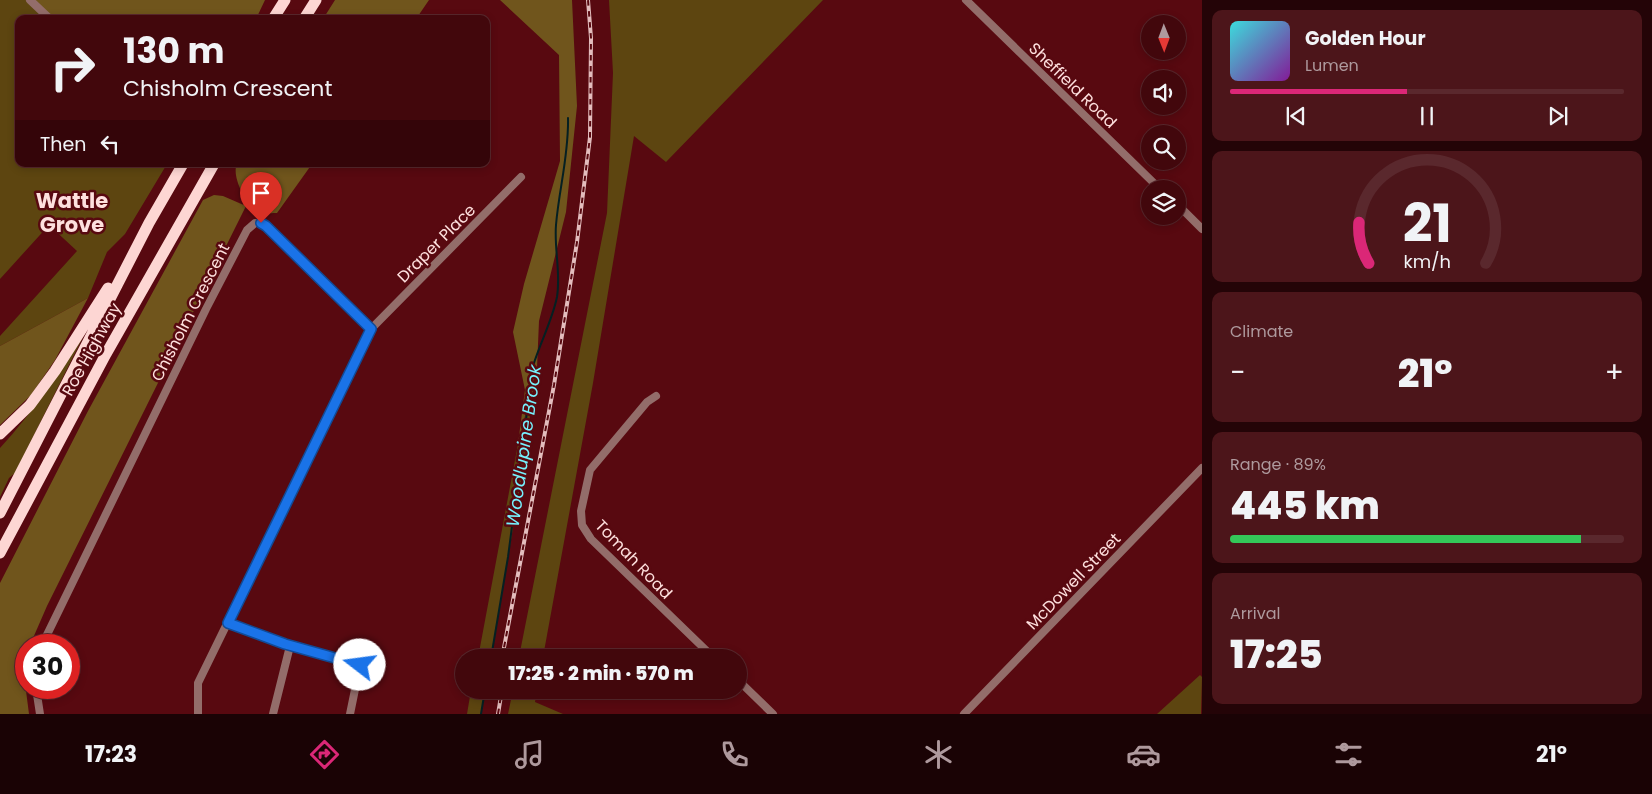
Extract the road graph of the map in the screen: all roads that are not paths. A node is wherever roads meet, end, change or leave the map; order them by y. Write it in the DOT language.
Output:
graph roads {
  1 [pos="30,0"];
  2 [pos="285,0"];
  3 [pos="316,0"];
  4 [pos="966,0"];
  5 [pos="46,15"];
  6 [pos="276,15"];
  7 [pos="307,15"];
  8 [pos="181,167"];
  9 [pos="212,167"];
  10 [pos="521,177"];
  11 [pos="1151,180"];
  12 [pos="1186,213"];
  13 [pos="149,223"];
  14 [pos="1202,229"];
  15 [pos="371,329"];
  16 [pos="656,396"];
  17 [pos="0,434"];
  18 [pos="1202,468"];
  19 [pos="0,513"];
  20 [pos="0,553"];
  21 [pos="228,623"];
  22 [pos="47,634"];
  23 [pos="290,646"];
  24 [pos="705,649"];
  25 [pos="747,689"];
  26 [pos="38,699"];
  27 [pos="40,714"];
  28 [pos="198,714"];
  29 [pos="273,714"];
  30 [pos="350,714"];
  31 [pos="773,714"];
  32 [pos="964,714"];
  1 -- 5 [label="street"];
  2 -- 6 [label="highway"];
  3 -- 7 [label="highway"];
  4 -- 11 [label="street, Sheffield Road"];
  8 -- 13 [label="highway, Roe Highway"];
  9 -- 20 [label="highway, Roe Highway"];
  10 -- 15 [label="street, Draper Place"];
  12 -- 14 [label="street"];
  13 -- 17 [label="highway"];
  13 -- 19 [label="highway, Roe Highway"];
  15 -- 21 [label="street"];
  15 -- 22 [label="street, Chisholm Crescent"];
  16 -- 24 [label="street, Tomah Road"];
  18 -- 32 [label="street, McDowell Street"];
  21 -- 23 [label="street"];
  21 -- 28 [label="street"];
  23 -- 29 [label="street"];
  23 -- 30 [label="street"];
  25 -- 31 [label="street"];
  26 -- 27 [label="street"];
}
